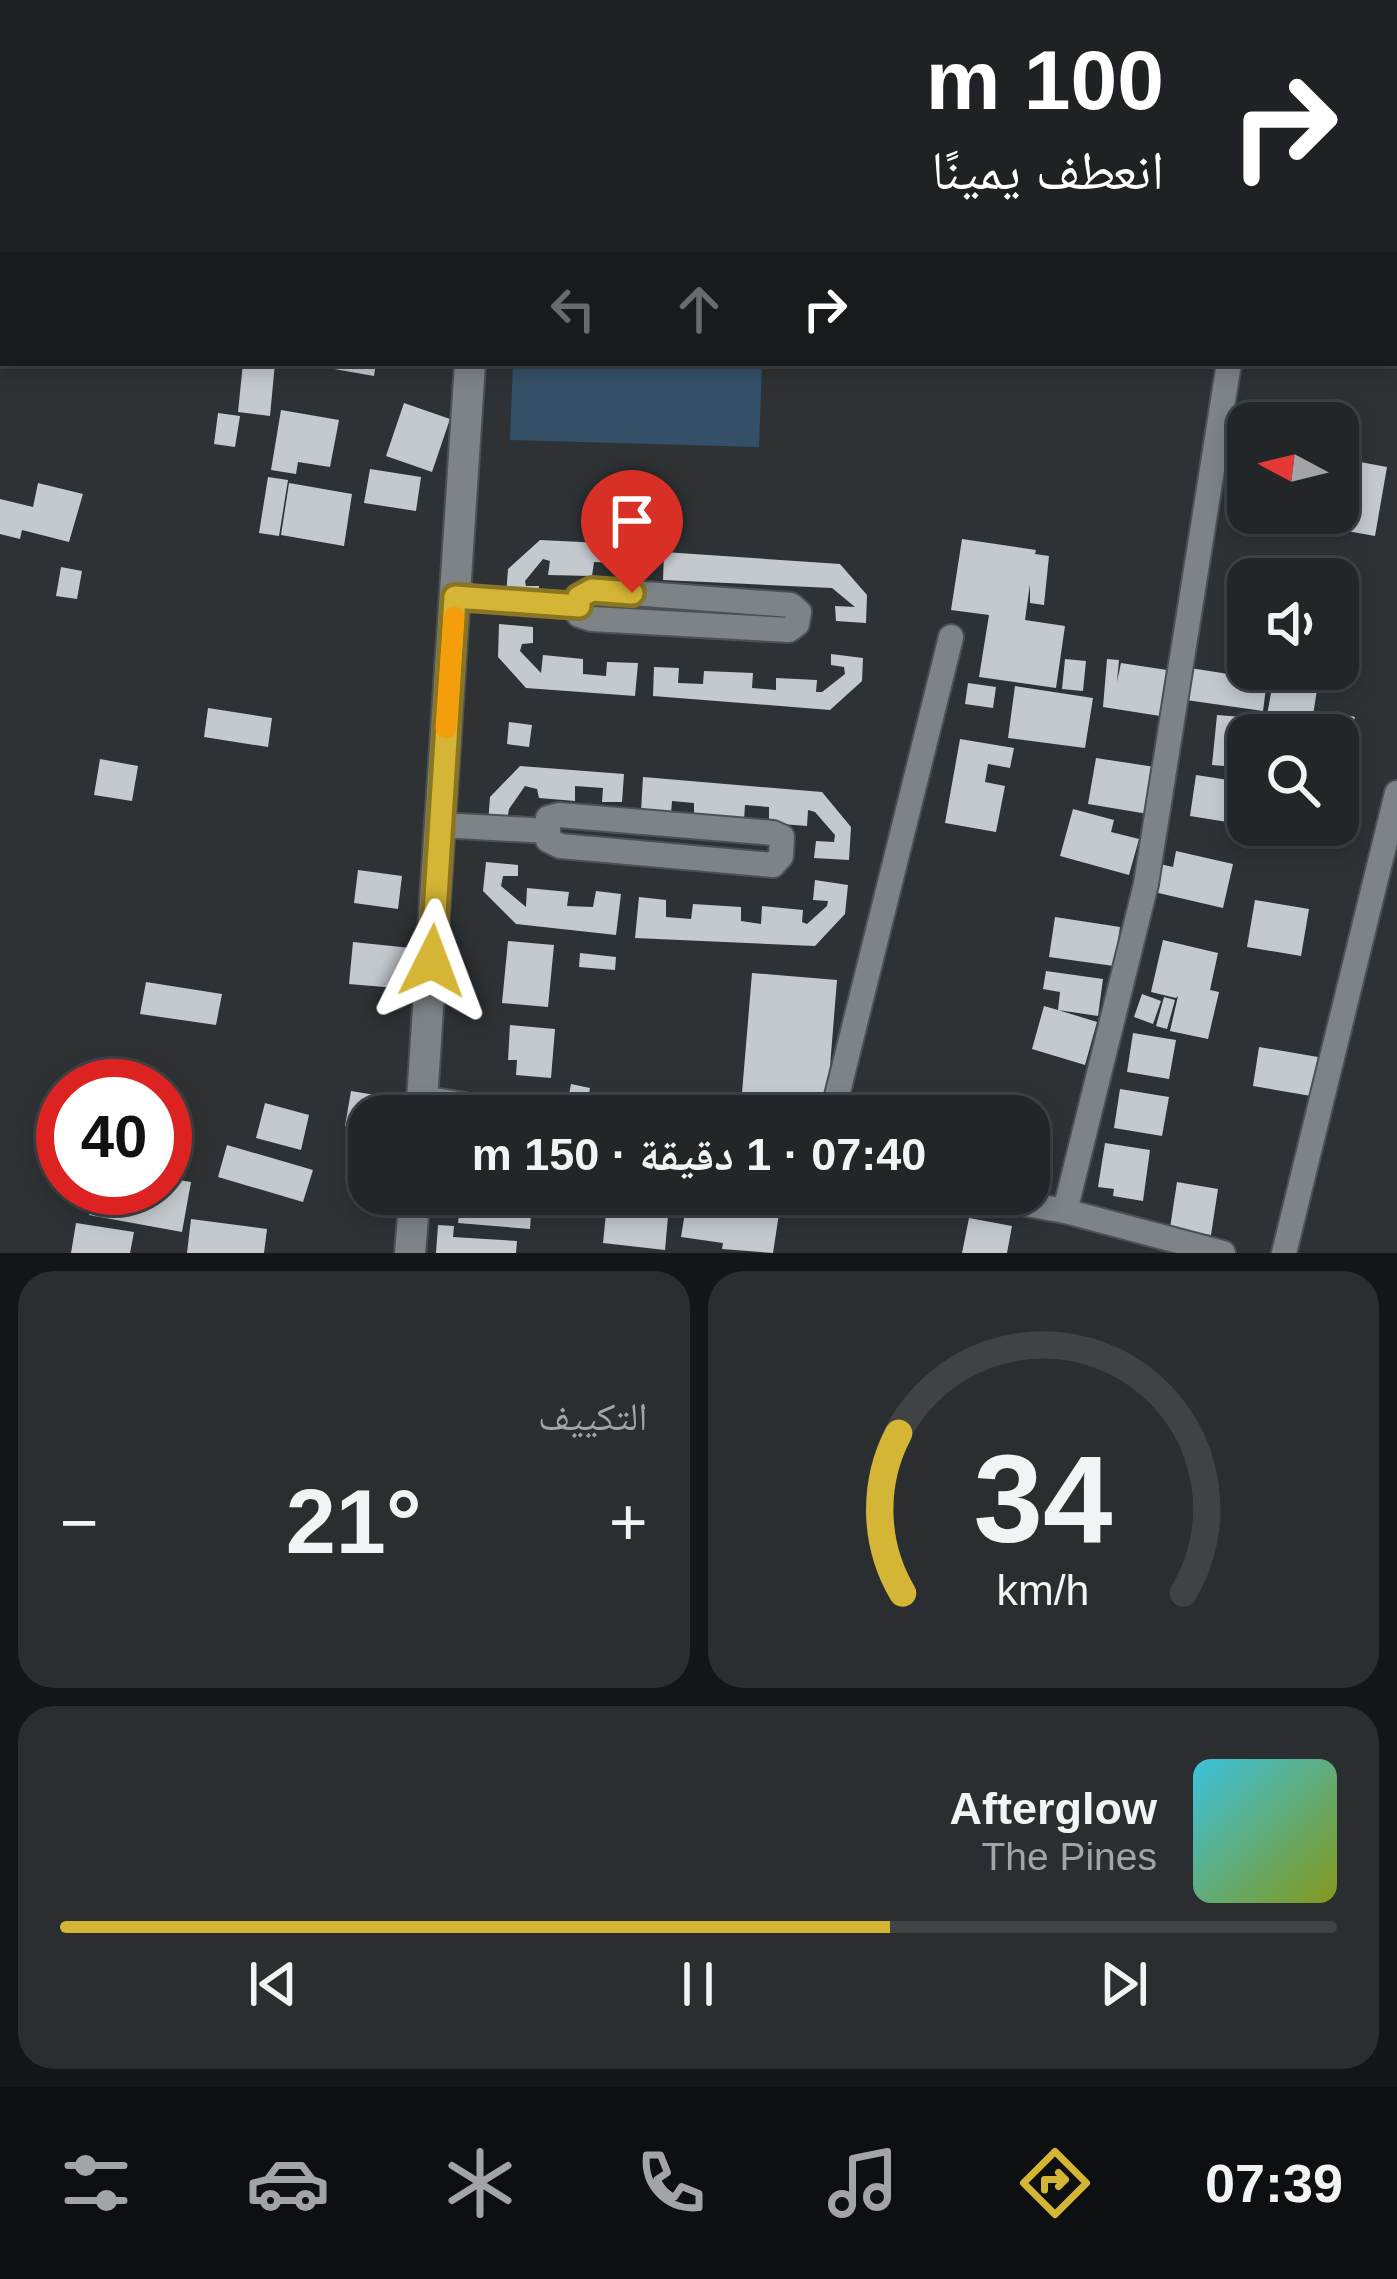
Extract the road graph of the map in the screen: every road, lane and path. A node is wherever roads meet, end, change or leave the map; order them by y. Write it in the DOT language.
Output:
graph roads {
  1 [pos="470,366"];
  2 [pos="1228,366"];
  3 [pos="455,597"];
  4 [pos="579,606"];
  5 [pos="951,637"];
  6 [pos="1397,793"];
  7 [pos="440,824"];
  8 [pos="548,830"];
  9 [pos="423,1095"];
  10 [pos="837,1095"];
  11 [pos="1050,1208"];
  12 [pos="1065,1211"];
  13 [pos="413,1215"];
  14 [pos="410,1253"];
  15 [pos="1223,1253"];
  16 [pos="1284,1253"];
  1 -- 3 [label="street"];
  2 -- 12 [label="street"];
  3 -- 4 [label="street"];
  3 -- 7 [label="street"];
  4 -- 4 [label="street"];
  5 -- 10 [label="street"];
  6 -- 16 [label="street"];
  7 -- 8 [label="street"];
  7 -- 9 [label="street"];
  8 -- 8 [label="street"];
  11 -- 12 [label="street"];
  12 -- 15 [label="street"];
  13 -- 14 [label="street"];
}
